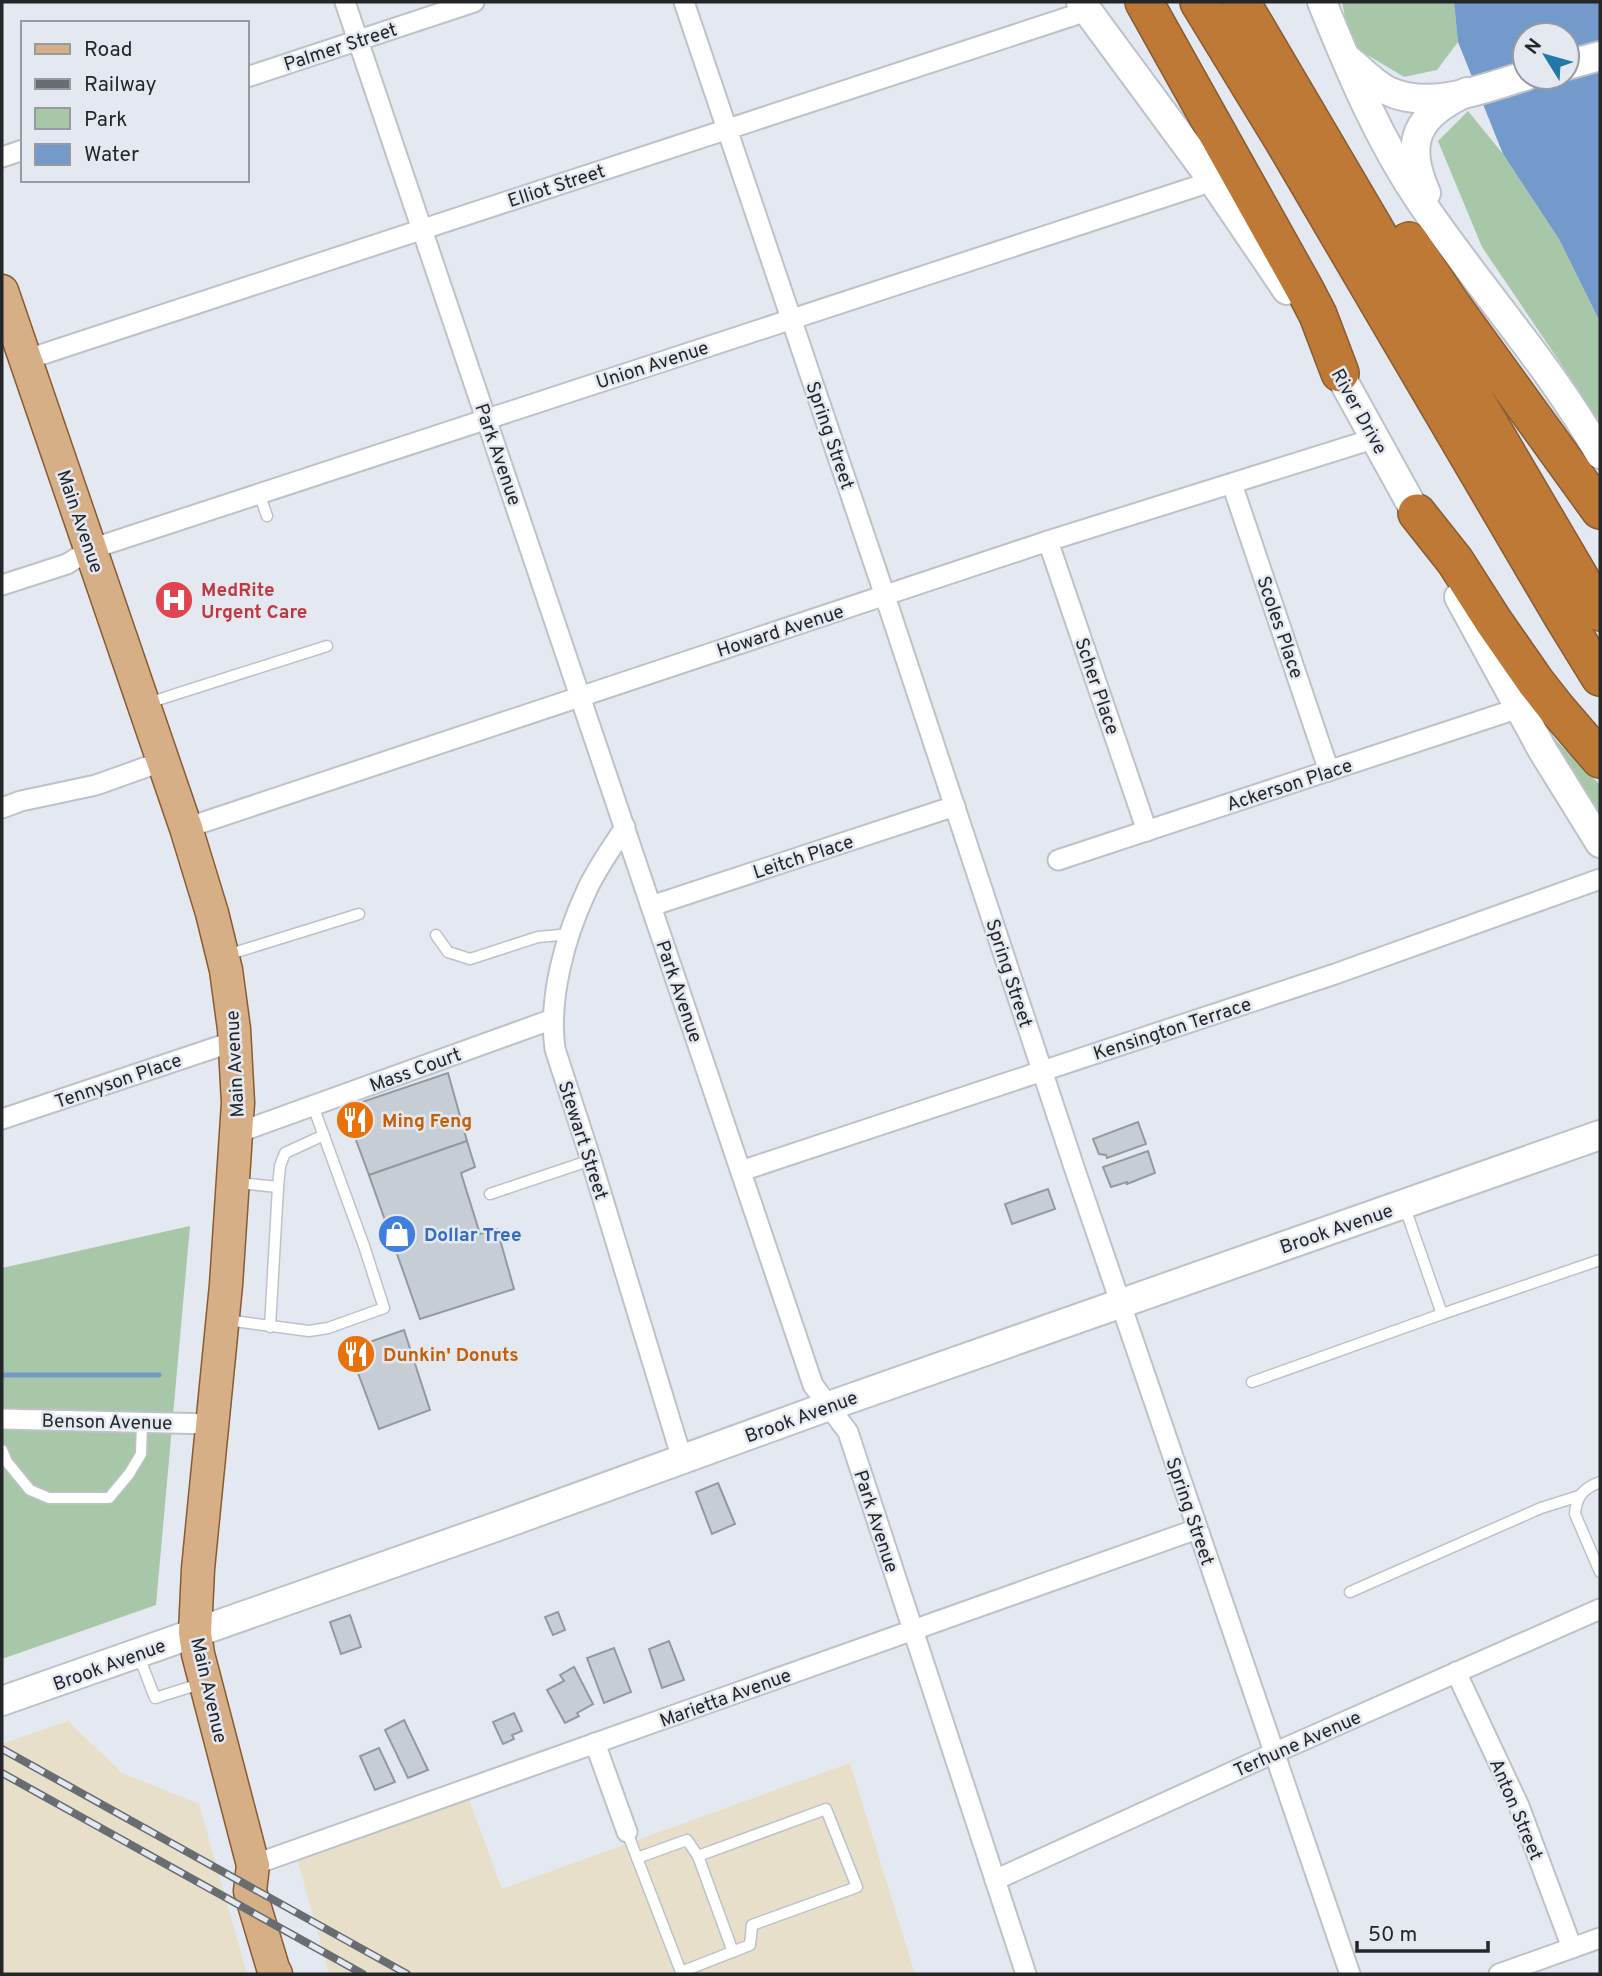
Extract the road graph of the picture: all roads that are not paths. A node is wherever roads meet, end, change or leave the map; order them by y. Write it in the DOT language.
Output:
graph roads {
  1 [pos="345,2"];
  2 [pos="474,2"];
  3 [pos="684,2"];
  4 [pos="1144,2"];
  5 [pos="1199,2"];
  6 [pos="1241,2"];
  7 [pos="1322,2"];
  8 [pos="1084,6"];
  9 [pos="358,40"];
  10 [pos="1600,56"];
  11 [pos="1344,57"];
  12 [pos="1581,61"];
  13 [pos="1280,66"];
  14 [pos="248,76"];
  15 [pos="1511,80"];
  16 [pos="1467,92"];
  17 [pos="727,128"];
  18 [pos="21,151"];
  19 [pos="2,157"];
  20 [pos="1213,181"];
  21 [pos="422,229"];
  22 [pos="1462,260"];
  23 [pos="2,291"];
  24 [pos="791,318"];
  25 [pos="15,345"];
  26 [pos="1340,373"];
  27 [pos="487,419"];
  28 [pos="1376,438"];
  29 [pos="1600,454"];
  30 [pos="1232,484"];
  31 [pos="259,493"];
  32 [pos="1600,510"];
  33 [pos="1417,513"];
  34 [pos="267,516"];
  35 [pos="1048,541"];
  36 [pos="91,549"];
  37 [pos="2,585"];
  38 [pos="885,596"];
  39 [pos="1600,612"];
  40 [pos="327,646"];
  41 [pos="1600,677"];
  42 [pos="581,696"];
  43 [pos="144,704"];
  44 [pos="1519,708"];
  45 [pos="1600,759"];
  46 [pos="163,761"];
  47 [pos="1329,771"];
  48 [pos="955,806"];
  49 [pos="2,808"];
  50 [pos="625,827"];
  51 [pos="186,828"];
  52 [pos="1147,831"];
  53 [pos="1600,843"];
  54 [pos="1058,860"];
  55 [pos="1600,879"];
  56 [pos="651,906"];
  57 [pos="359,914"];
  58 [pos="570,934"];
  59 [pos="436,935"];
  60 [pos="223,957"];
  61 [pos="553,1019"];
  62 [pos="235,1041"];
  63 [pos="1042,1071"];
  64 [pos="313,1106"];
  65 [pos="2,1119"];
  66 [pos="237,1133"];
  67 [pos="324,1135"];
  68 [pos="1600,1135"];
  69 [pos="591,1160"];
  70 [pos="741,1171"];
  71 [pos="233,1183"];
  72 [pos="278,1186"];
  73 [pos="490,1194"];
  74 [pos="1404,1204"];
  75 [pos="1600,1260"];
  76 [pos="1121,1304"];
  77 [pos="1442,1314"];
  78 [pos="222,1319"];
  79 [pos="271,1327"];
  80 [pos="1252,1382"];
  81 [pos="829,1406"];
  82 [pos="2,1419"];
  83 [pos="142,1422"];
  84 [pos="212,1424"];
  85 [pos="2,1450"];
  86 [pos="682,1459"];
  87 [pos="1600,1482"];
  88 [pos="1579,1496"];
  89 [pos="1198,1529"];
  90 [pos="1600,1572"];
  91 [pos="1350,1592"];
  92 [pos="1600,1609"];
  93 [pos="913,1630"];
  94 [pos="195,1633"];
  95 [pos="138,1653"];
  96 [pos="1456,1672"];
  97 [pos="205,1682"];
  98 [pos="2,1702"];
  99 [pos="595,1744"];
  100 [pos="1274,1753"];
  101 [pos="627,1832"];
  102 [pos="698,1856"];
  103 [pos="637,1858"];
  104 [pos="253,1865"];
  105 [pos="995,1880"];
  106 [pos="1600,1938"];
  107 [pos="1572,1948"];
  108 [pos="733,1952"];
  109 [pos="276,1974"];
  110 [pos="288,1974"];
  111 [pos="1026,1974"];
  112 [pos="1350,1974"];
  113 [pos="1499,1974"];
  1 -- 9 [label="street, Park Avenue"];
  2 -- 9 [label="street, Palmer Street"];
  3 -- 17 [label="street, Spring Street"];
  4 -- 26 [label="highway"];
  5 -- 41 [label="highway"];
  6 -- 13 [label="highway"];
  7 -- 11 [label="main road"];
  8 -- 17 [label="street, Elliot Street"];
  8 -- 20 [label="main road, River Drive"];
  9 -- 14 [label="street, Palmer Street"];
  9 -- 21 [label="street, Park Avenue"];
  10 -- 12 [label="main road"];
  11 -- 16 [label="main road"];
  11 -- 22 [label="main road"];
  13 -- 32 [label="highway"];
  13 -- 39 [label="highway"];
  15 -- 16 [label="main road"];
  16 -- 22 [label="main road"];
  17 -- 21 [label="street, Elliot Street"];
  17 -- 24 [label="street, Spring Street"];
  18 -- 19 [label="street"];
  20 -- 24 [label="street, Union Avenue"];
  20 -- 26 [label="main road, River Drive"];
  21 -- 25 [label="street, Elliot Street"];
  21 -- 27 [label="street, Park Avenue"];
  22 -- 29 [label="main road"];
  23 -- 25 [label="main road, Main Avenue"];
  24 -- 27 [label="street, Union Avenue"];
  24 -- 38 [label="street, Spring Street"];
  25 -- 36 [label="main road, Main Avenue"];
  26 -- 28 [label="main road, River Drive"];
  27 -- 31 [label="street, Union Avenue"];
  27 -- 42 [label="street, Park Avenue"];
  28 -- 30 [label="street, Howard Avenue"];
  28 -- 33 [label="main road, River Drive"];
  30 -- 35 [label="street, Howard Avenue"];
  30 -- 47 [label="street, Scoles Place"];
  31 -- 34 [label="lane"];
  31 -- 36 [label="street, Union Avenue"];
  33 -- 44 [label="main road, River Drive"];
  33 -- 45 [label="highway"];
  35 -- 38 [label="street, Howard Avenue"];
  35 -- 52 [label="street, Scher Place"];
  36 -- 37 [label="street, Union Avenue"];
  36 -- 43 [label="main road, Main Avenue"];
  38 -- 42 [label="street, Howard Avenue"];
  38 -- 48 [label="street, Spring Street"];
  40 -- 43 [label="lane"];
  42 -- 50 [label="street, Park Avenue"];
  42 -- 51 [label="street, Howard Avenue"];
  43 -- 46 [label="main road, Main Avenue"];
  44 -- 47 [label="street, Ackerson Place"];
  44 -- 53 [label="main road, River Drive"];
  46 -- 49 [label="street"];
  46 -- 51 [label="main road, Main Avenue"];
  47 -- 52 [label="street, Ackerson Place"];
  48 -- 56 [label="street, Leitch Place"];
  48 -- 63 [label="street, Spring Street"];
  50 -- 56 [label="street, Park Avenue"];
  50 -- 58 [label="street, Stewart Street"];
  51 -- 60 [label="main road, Main Avenue"];
  52 -- 54 [label="street, Ackerson Place"];
  55 -- 63 [label="street, Kensington Terrace"];
  56 -- 70 [label="street, Park Avenue"];
  57 -- 60 [label="lane"];
  58 -- 59 [label="lane"];
  58 -- 61 [label="street, Stewart Street"];
  60 -- 62 [label="main road, Main Avenue"];
  61 -- 64 [label="street, Mass Court"];
  61 -- 69 [label="street, Stewart Street"];
  62 -- 65 [label="street, Tennyson Place"];
  62 -- 66 [label="main road, Main Avenue"];
  63 -- 70 [label="street, Kensington Terrace"];
  63 -- 76 [label="street, Spring Street"];
  64 -- 66 [label="street, Mass Court"];
  64 -- 67 [label="lane"];
  66 -- 71 [label="main road, Main Avenue"];
  67 -- 72 [label="lane"];
  67 -- 79 [label="lane"];
  68 -- 74 [label="main road, Brook Avenue"];
  69 -- 73 [label="lane"];
  69 -- 86 [label="street, Stewart Street"];
  70 -- 81 [label="street, Park Avenue"];
  71 -- 72 [label="lane"];
  71 -- 78 [label="main road, Main Avenue"];
  72 -- 79 [label="lane"];
  74 -- 76 [label="main road, Brook Avenue"];
  74 -- 77 [label="lane"];
  75 -- 77 [label="lane"];
  76 -- 81 [label="main road, Brook Avenue"];
  76 -- 89 [label="street, Spring Street"];
  77 -- 80 [label="lane"];
  78 -- 79 [label="lane"];
  78 -- 84 [label="main road, Main Avenue"];
  81 -- 86 [label="main road, Brook Avenue"];
  81 -- 93 [label="street, Park Avenue"];
  82 -- 83 [label="street, Benson Avenue"];
  83 -- 84 [label="street, Benson Avenue"];
  83 -- 85 [label="lane"];
  84 -- 94 [label="main road, Main Avenue"];
  86 -- 94 [label="main road, Brook Avenue"];
  87 -- 88 [label="lane"];
  88 -- 90 [label="lane"];
  88 -- 91 [label="lane"];
  89 -- 93 [label="street, Marietta Avenue"];
  89 -- 100 [label="street, Spring Street"];
  92 -- 96 [label="street, Terhune Avenue"];
  93 -- 99 [label="street, Marietta Avenue"];
  93 -- 105 [label="street, Park Avenue"];
  94 -- 95 [label="main road, Brook Avenue"];
  94 -- 97 [label="main road, Main Avenue"];
  95 -- 97 [label="lane"];
  95 -- 98 [label="main road, Brook Avenue"];
  96 -- 100 [label="street, Terhune Avenue"];
  96 -- 107 [label="street, Anton Street"];
  97 -- 104 [label="main road, Main Avenue"];
  99 -- 101 [label="street"];
  99 -- 104 [label="street, Marietta Avenue"];
  100 -- 105 [label="street, Terhune Avenue"];
  100 -- 112 [label="street, Spring Street"];
  101 -- 103 [label="lane"];
  102 -- 103 [label="lane"];
  102 -- 108 [label="lane"];
  102 -- 108 [label="lane"];
  103 -- 108 [label="lane"];
  104 -- 109 [label="main road, Main Avenue"];
  104 -- 110 [label="main road, Main Avenue"];
  105 -- 111 [label="street, Park Avenue"];
  106 -- 107 [label="street"];
  107 -- 113 [label="street"];
}
